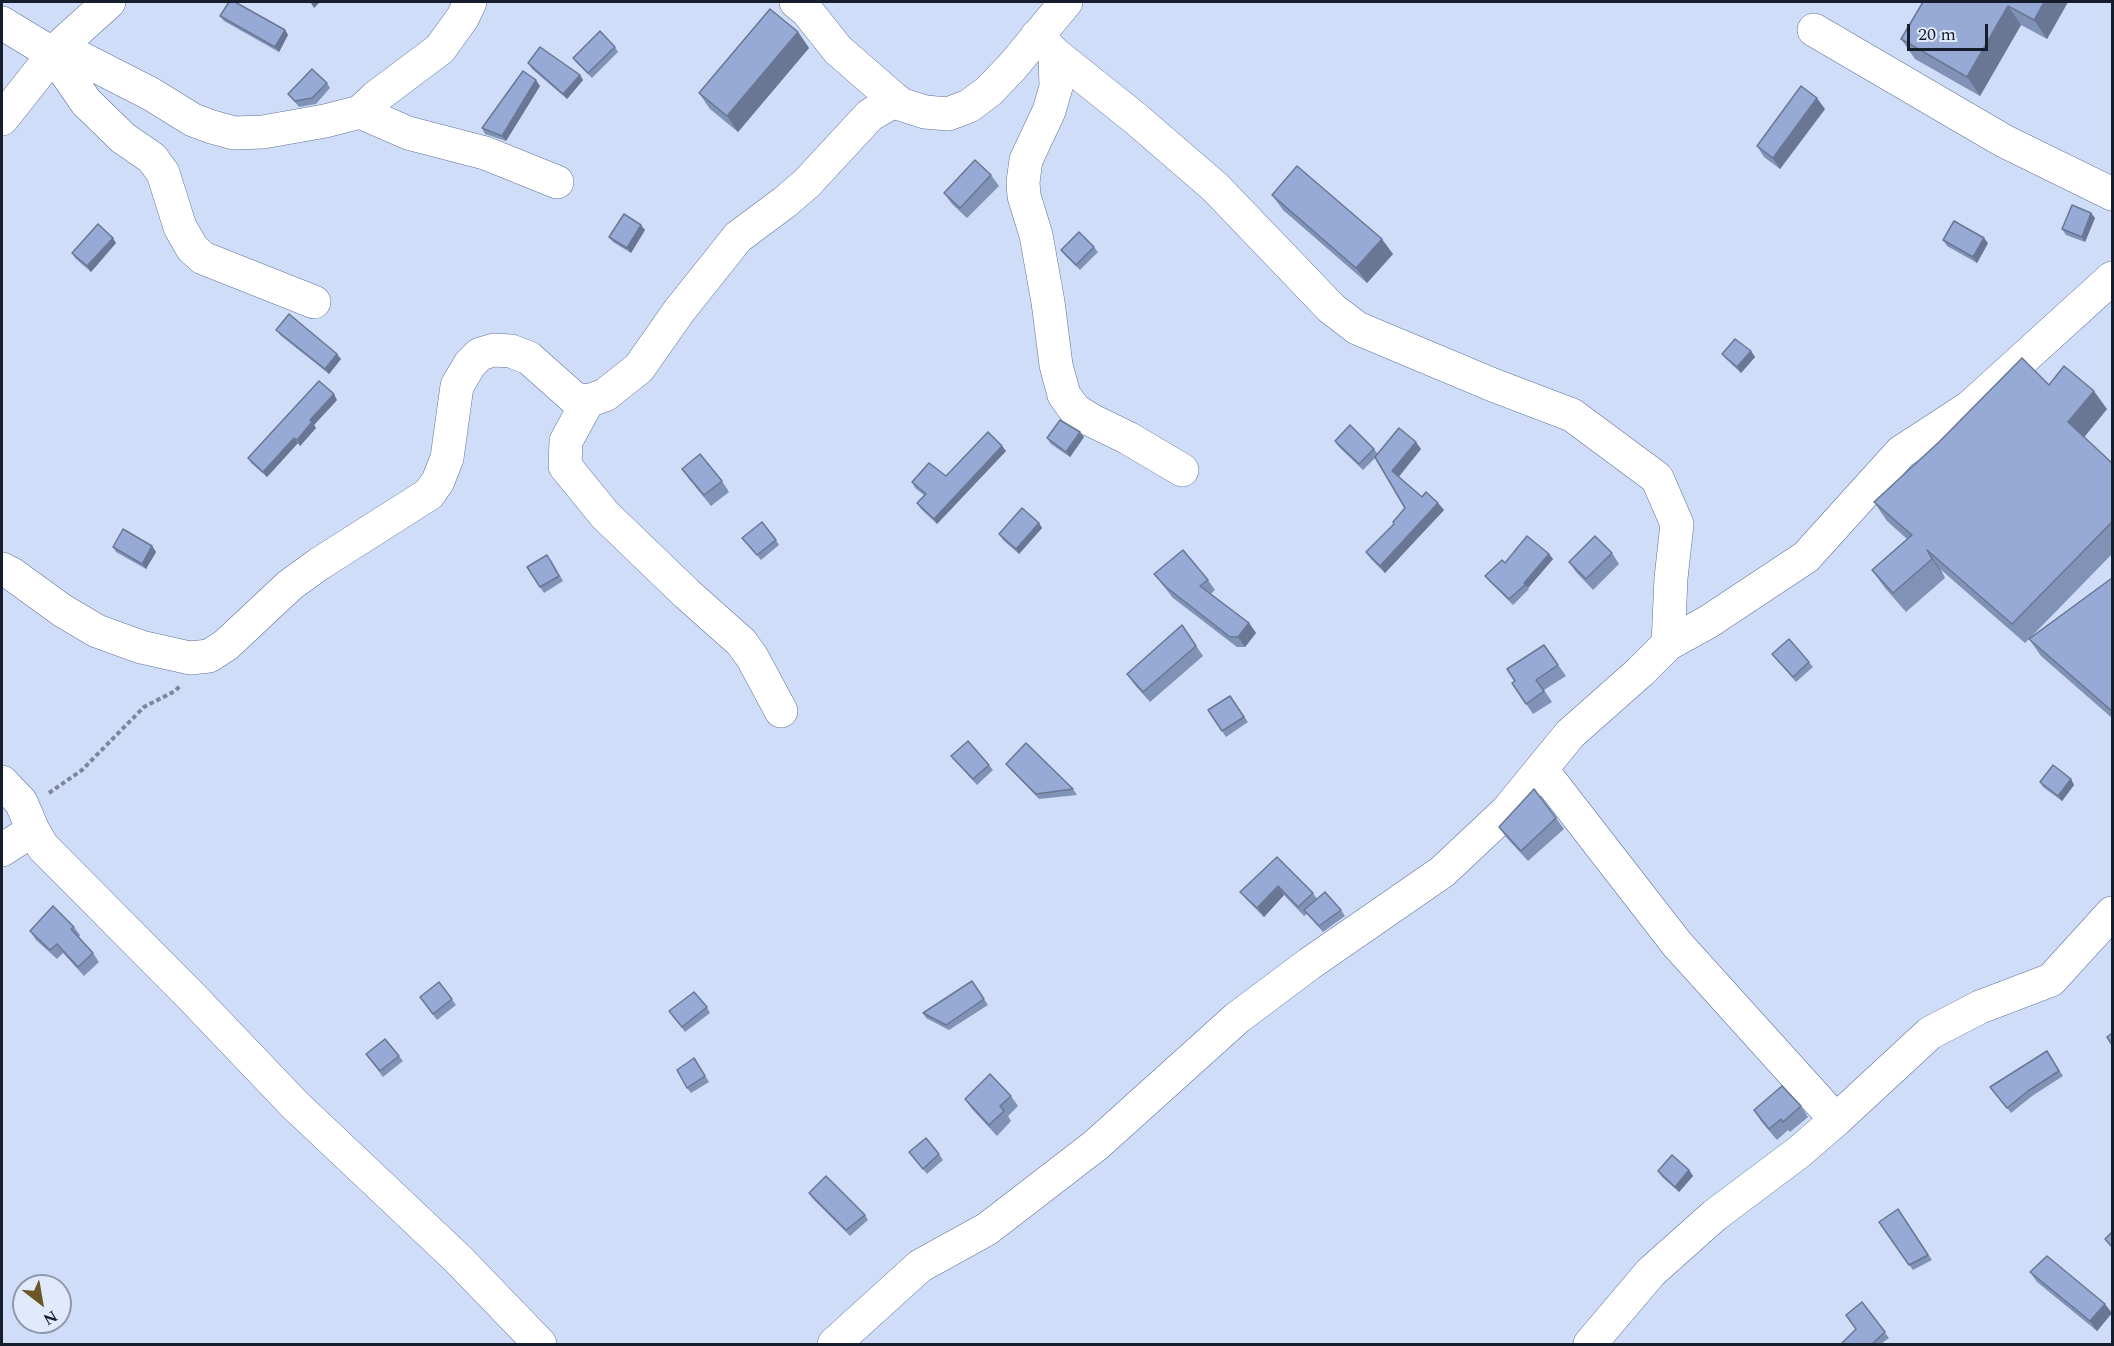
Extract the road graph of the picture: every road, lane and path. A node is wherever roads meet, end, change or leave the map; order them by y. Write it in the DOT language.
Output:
graph roads {
  1 [pos="109,2"];
  2 [pos="470,2"];
  3 [pos="796,2"];
  4 [pos="1066,2"];
  5 [pos="2,23"];
  6 [pos="1814,30"];
  7 [pos="1046,45"];
  8 [pos="56,51"];
  9 [pos="896,100"];
  10 [pos="360,112"];
  11 [pos="2,119"];
  12 [pos="557,182"];
  13 [pos="2112,194"];
  14 [pos="2112,278"];
  15 [pos="314,302"];
  16 [pos="588,401"];
  17 [pos="1182,470"];
  18 [pos="2,569"];
  19 [pos="1668,644"];
  20 [pos="209,656"];
  21 [pos="781,711"];
  22 [pos="1542,770"];
  23 [pos="2,782"];
  24 [pos="43,799"];
  25 [pos="33,830"];
  26 [pos="2,850"];
  27 [pos="2112,913"];
  28 [pos="1836,1120"];
  29 [pos="540,1344"];
  30 [pos="834,1344"];
  31 [pos="1590,1344"];
  1 -- 8 [label="street"];
  2 -- 10 [label="street"];
  3 -- 9 [label="street"];
  4 -- 7 [label="street"];
  5 -- 8 [label="street"];
  6 -- 13 [label="street"];
  7 -- 9 [label="street"];
  7 -- 17 [label="street"];
  7 -- 19 [label="street"];
  8 -- 10 [label="street"];
  8 -- 11 [label="street"];
  8 -- 15 [label="street"];
  9 -- 16 [label="street"];
  10 -- 12 [label="street"];
  14 -- 19 [label="street"];
  16 -- 20 [label="street"];
  16 -- 21 [label="street"];
  18 -- 20 [label="street"];
  19 -- 22 [label="street"];
  20 -- 24 [label="path"];
  22 -- 28 [label="street"];
  22 -- 30 [label="street"];
  23 -- 25 [label="street"];
  25 -- 26 [label="street"];
  25 -- 29 [label="street"];
  27 -- 28 [label="street"];
  28 -- 31 [label="street"];
}
